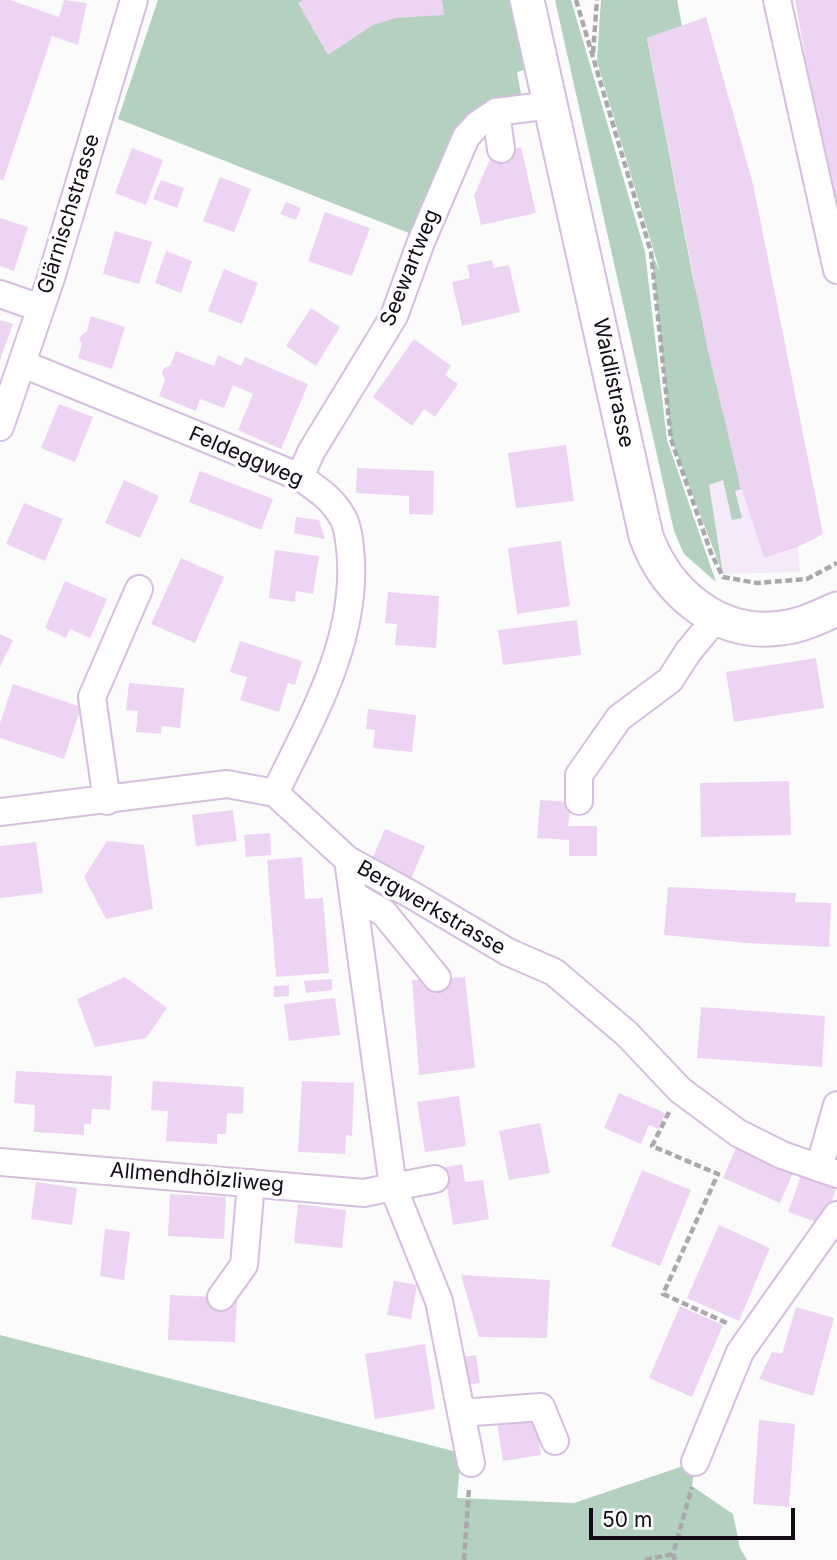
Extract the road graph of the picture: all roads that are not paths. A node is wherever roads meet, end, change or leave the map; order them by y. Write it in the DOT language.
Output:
graph roads {
  1 [pos="134,0"];
  2 [pos="527,0"];
  3 [pos="777,0"];
  4 [pos="551,105"];
  5 [pos="496,112"];
  6 [pos="500,149"];
  7 [pos="837,270"];
  8 [pos="0,294"];
  9 [pos="40,308"];
  10 [pos="23,364"];
  11 [pos="0,427"];
  12 [pos="300,477"];
  13 [pos="139,589"];
  14 [pos="837,609"];
  15 [pos="716,618"];
  16 [pos="275,793"];
  17 [pos="107,801"];
  18 [pos="579,801"];
  19 [pos="0,812"];
  20 [pos="348,860"];
  21 [pos="353,895"];
  22 [pos="437,978"];
  23 [pos="837,1105"];
  24 [pos="0,1162"];
  25 [pos="828,1171"];
  26 [pos="435,1179"];
  27 [pos="251,1183"];
  28 [pos="393,1186"];
  29 [pos="837,1215"];
  30 [pos="221,1297"];
  31 [pos="461,1413"];
  32 [pos="555,1441"];
  33 [pos="695,1462"];
  34 [pos="471,1463"];
  1 -- 9 [label="street, Glärnischstrasse"];
  2 -- 4 [label="main road, Waidlistrasse"];
  3 -- 7 [label="street"];
  4 -- 5 [label="street"];
  4 -- 15 [label="main road, Waidlistrasse"];
  5 -- 6 [label="street"];
  5 -- 12 [label="street, Seewartweg"];
  8 -- 9 [label="street"];
  9 -- 10 [label="street, Glärnischstrasse"];
  10 -- 11 [label="street, Glärnischstrasse"];
  10 -- 12 [label="street, Feldeggweg"];
  12 -- 16 [label="street, Feldeggweg"];
  13 -- 17 [label="street"];
  14 -- 15 [label="main road, Waidlistrasse"];
  15 -- 18 [label="street"];
  16 -- 17 [label="street"];
  16 -- 20 [label="street, Bergwerkstrasse"];
  17 -- 19 [label="street"];
  20 -- 21 [label="street"];
  20 -- 25 [label="street, Bergwerkstrasse"];
  21 -- 22 [label="street"];
  21 -- 28 [label="street"];
  23 -- 25 [label="street, Bergwerkstrasse"];
  24 -- 27 [label="street, Allmendhölzliweg"];
  26 -- 28 [label="street, Allmendhölzliweg"];
  27 -- 28 [label="street, Allmendhölzliweg"];
  27 -- 30 [label="street"];
  28 -- 31 [label="street"];
  29 -- 33 [label="street"];
  31 -- 32 [label="street"];
  31 -- 34 [label="street"];
}
